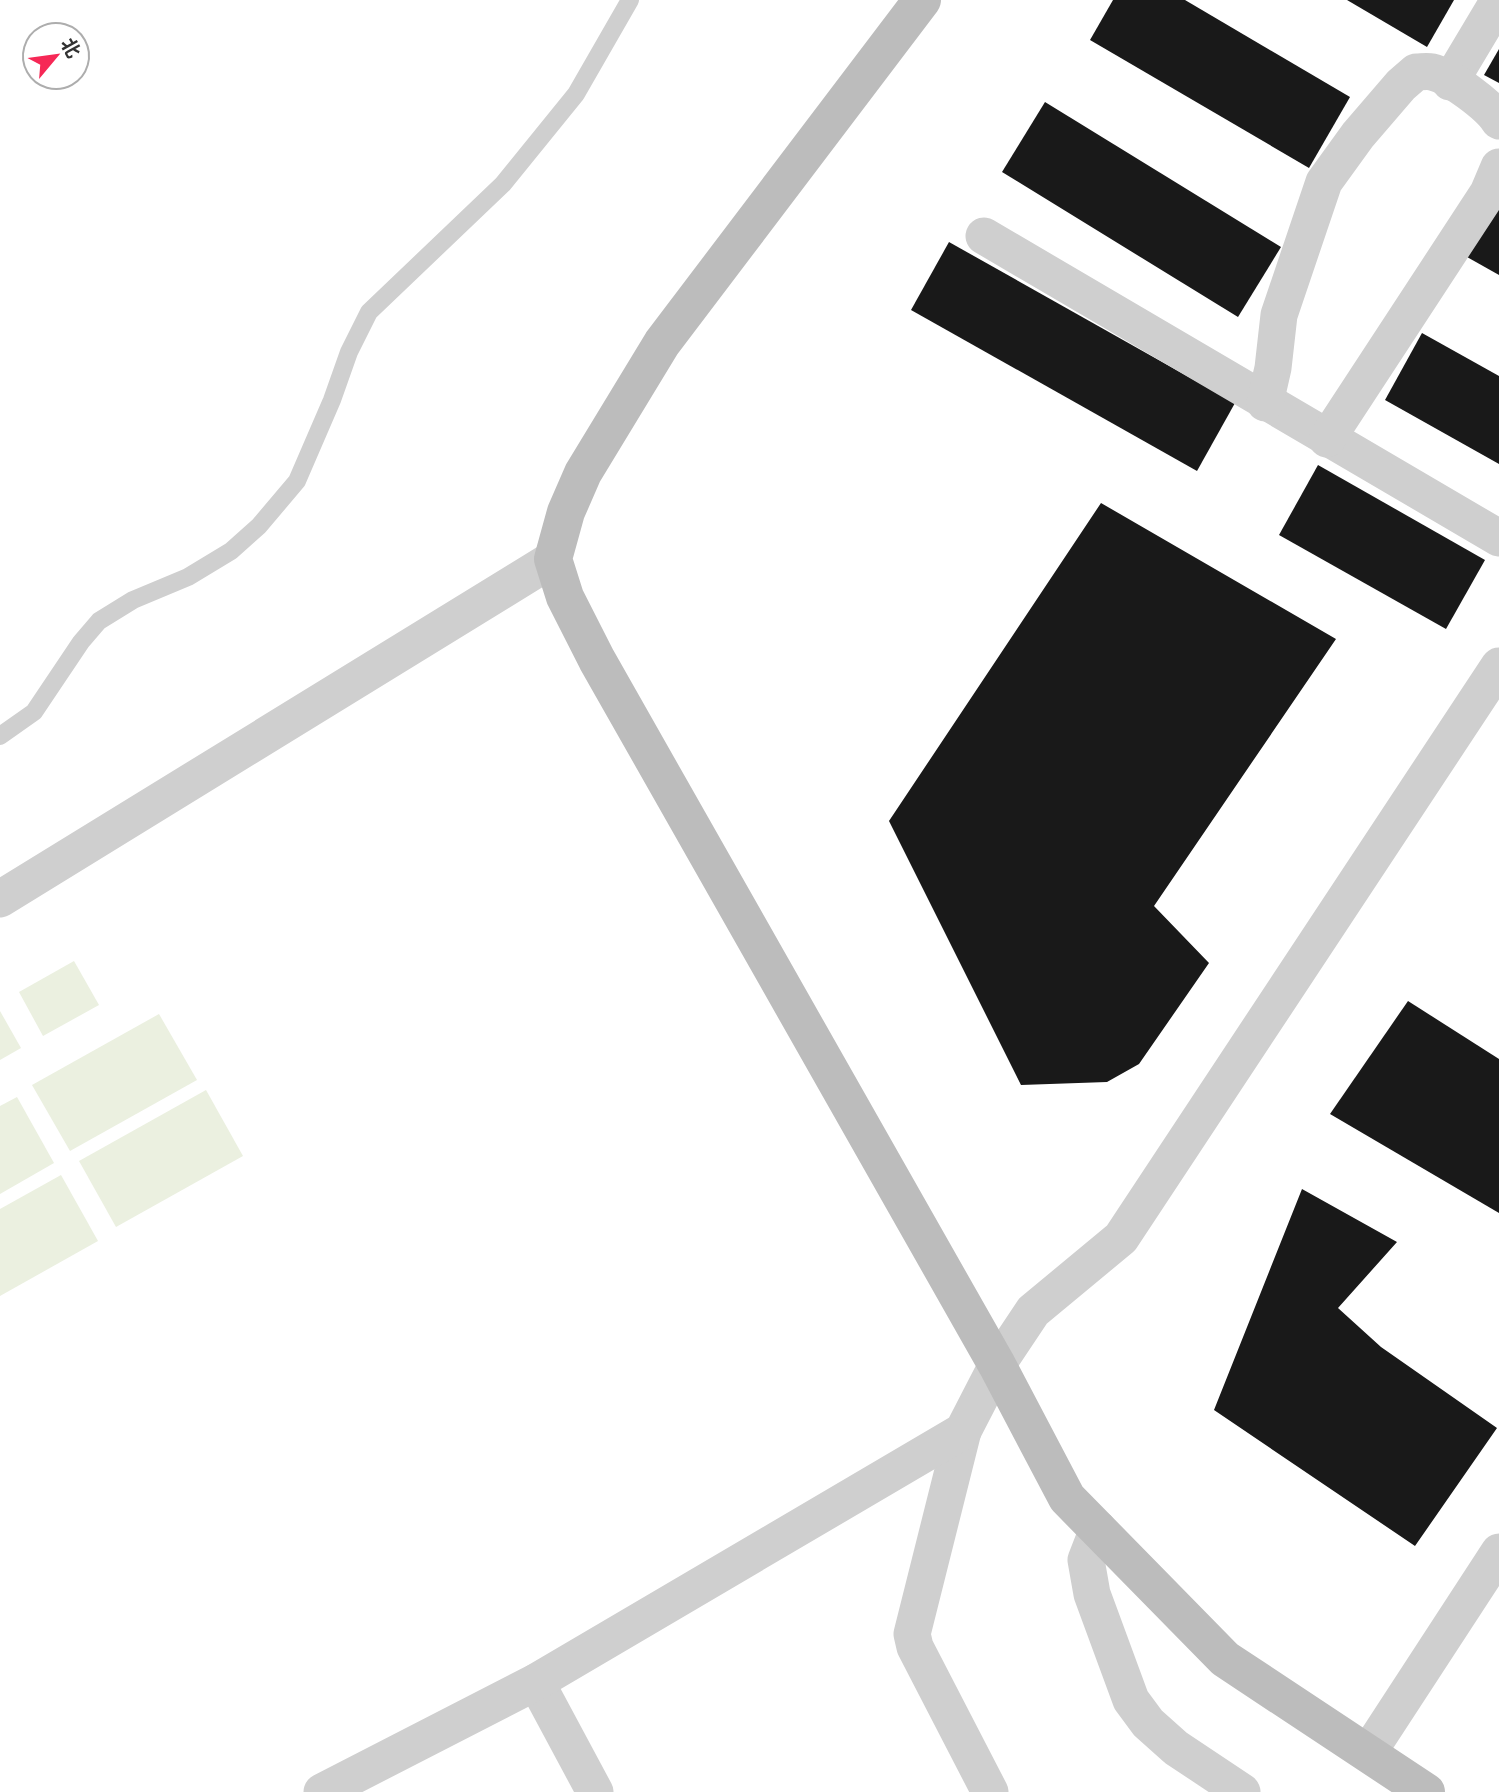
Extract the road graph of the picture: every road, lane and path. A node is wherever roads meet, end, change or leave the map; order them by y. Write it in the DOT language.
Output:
graph roads {
  1 [pos="630,0"];
  2 [pos="922,0"];
  3 [pos="1499,0"];
  4 [pos="1450,82"];
  5 [pos="1499,121"];
  6 [pos="1499,167"];
  7 [pos="984,236"];
  8 [pos="1265,403"];
  9 [pos="1327,439"];
  10 [pos="1499,538"];
  11 [pos="553,559"];
  12 [pos="1499,666"];
  13 [pos="0,736"];
  14 [pos="0,899"];
  15 [pos="997,1365"];
  16 [pos="963,1431"];
  17 [pos="1098,1529"];
  18 [pos="1499,1552"];
  19 [pos="536,1682"];
  20 [pos="1368,1753"];
  21 [pos="977,1787"];
  22 [pos="321,1792"];
  23 [pos="595,1792"];
  24 [pos="1242,1792"];
  25 [pos="1426,1792"];
  1 -- 13 [label="lane"];
  2 -- 11 [label="street"];
  3 -- 4 [label="street"];
  4 -- 5 [label="street"];
  4 -- 8 [label="street"];
  6 -- 9 [label="street"];
  7 -- 8 [label="street"];
  8 -- 9 [label="street"];
  9 -- 10 [label="street"];
  11 -- 14 [label="street"];
  11 -- 15 [label="street"];
  12 -- 15 [label="street"];
  15 -- 16 [label="street"];
  15 -- 17 [label="street"];
  16 -- 19 [label="street"];
  16 -- 21 [label="street"];
  17 -- 20 [label="street"];
  17 -- 24 [label="street"];
  18 -- 20 [label="street"];
  19 -- 22 [label="street"];
  19 -- 23 [label="street"];
  20 -- 25 [label="street"];
}
